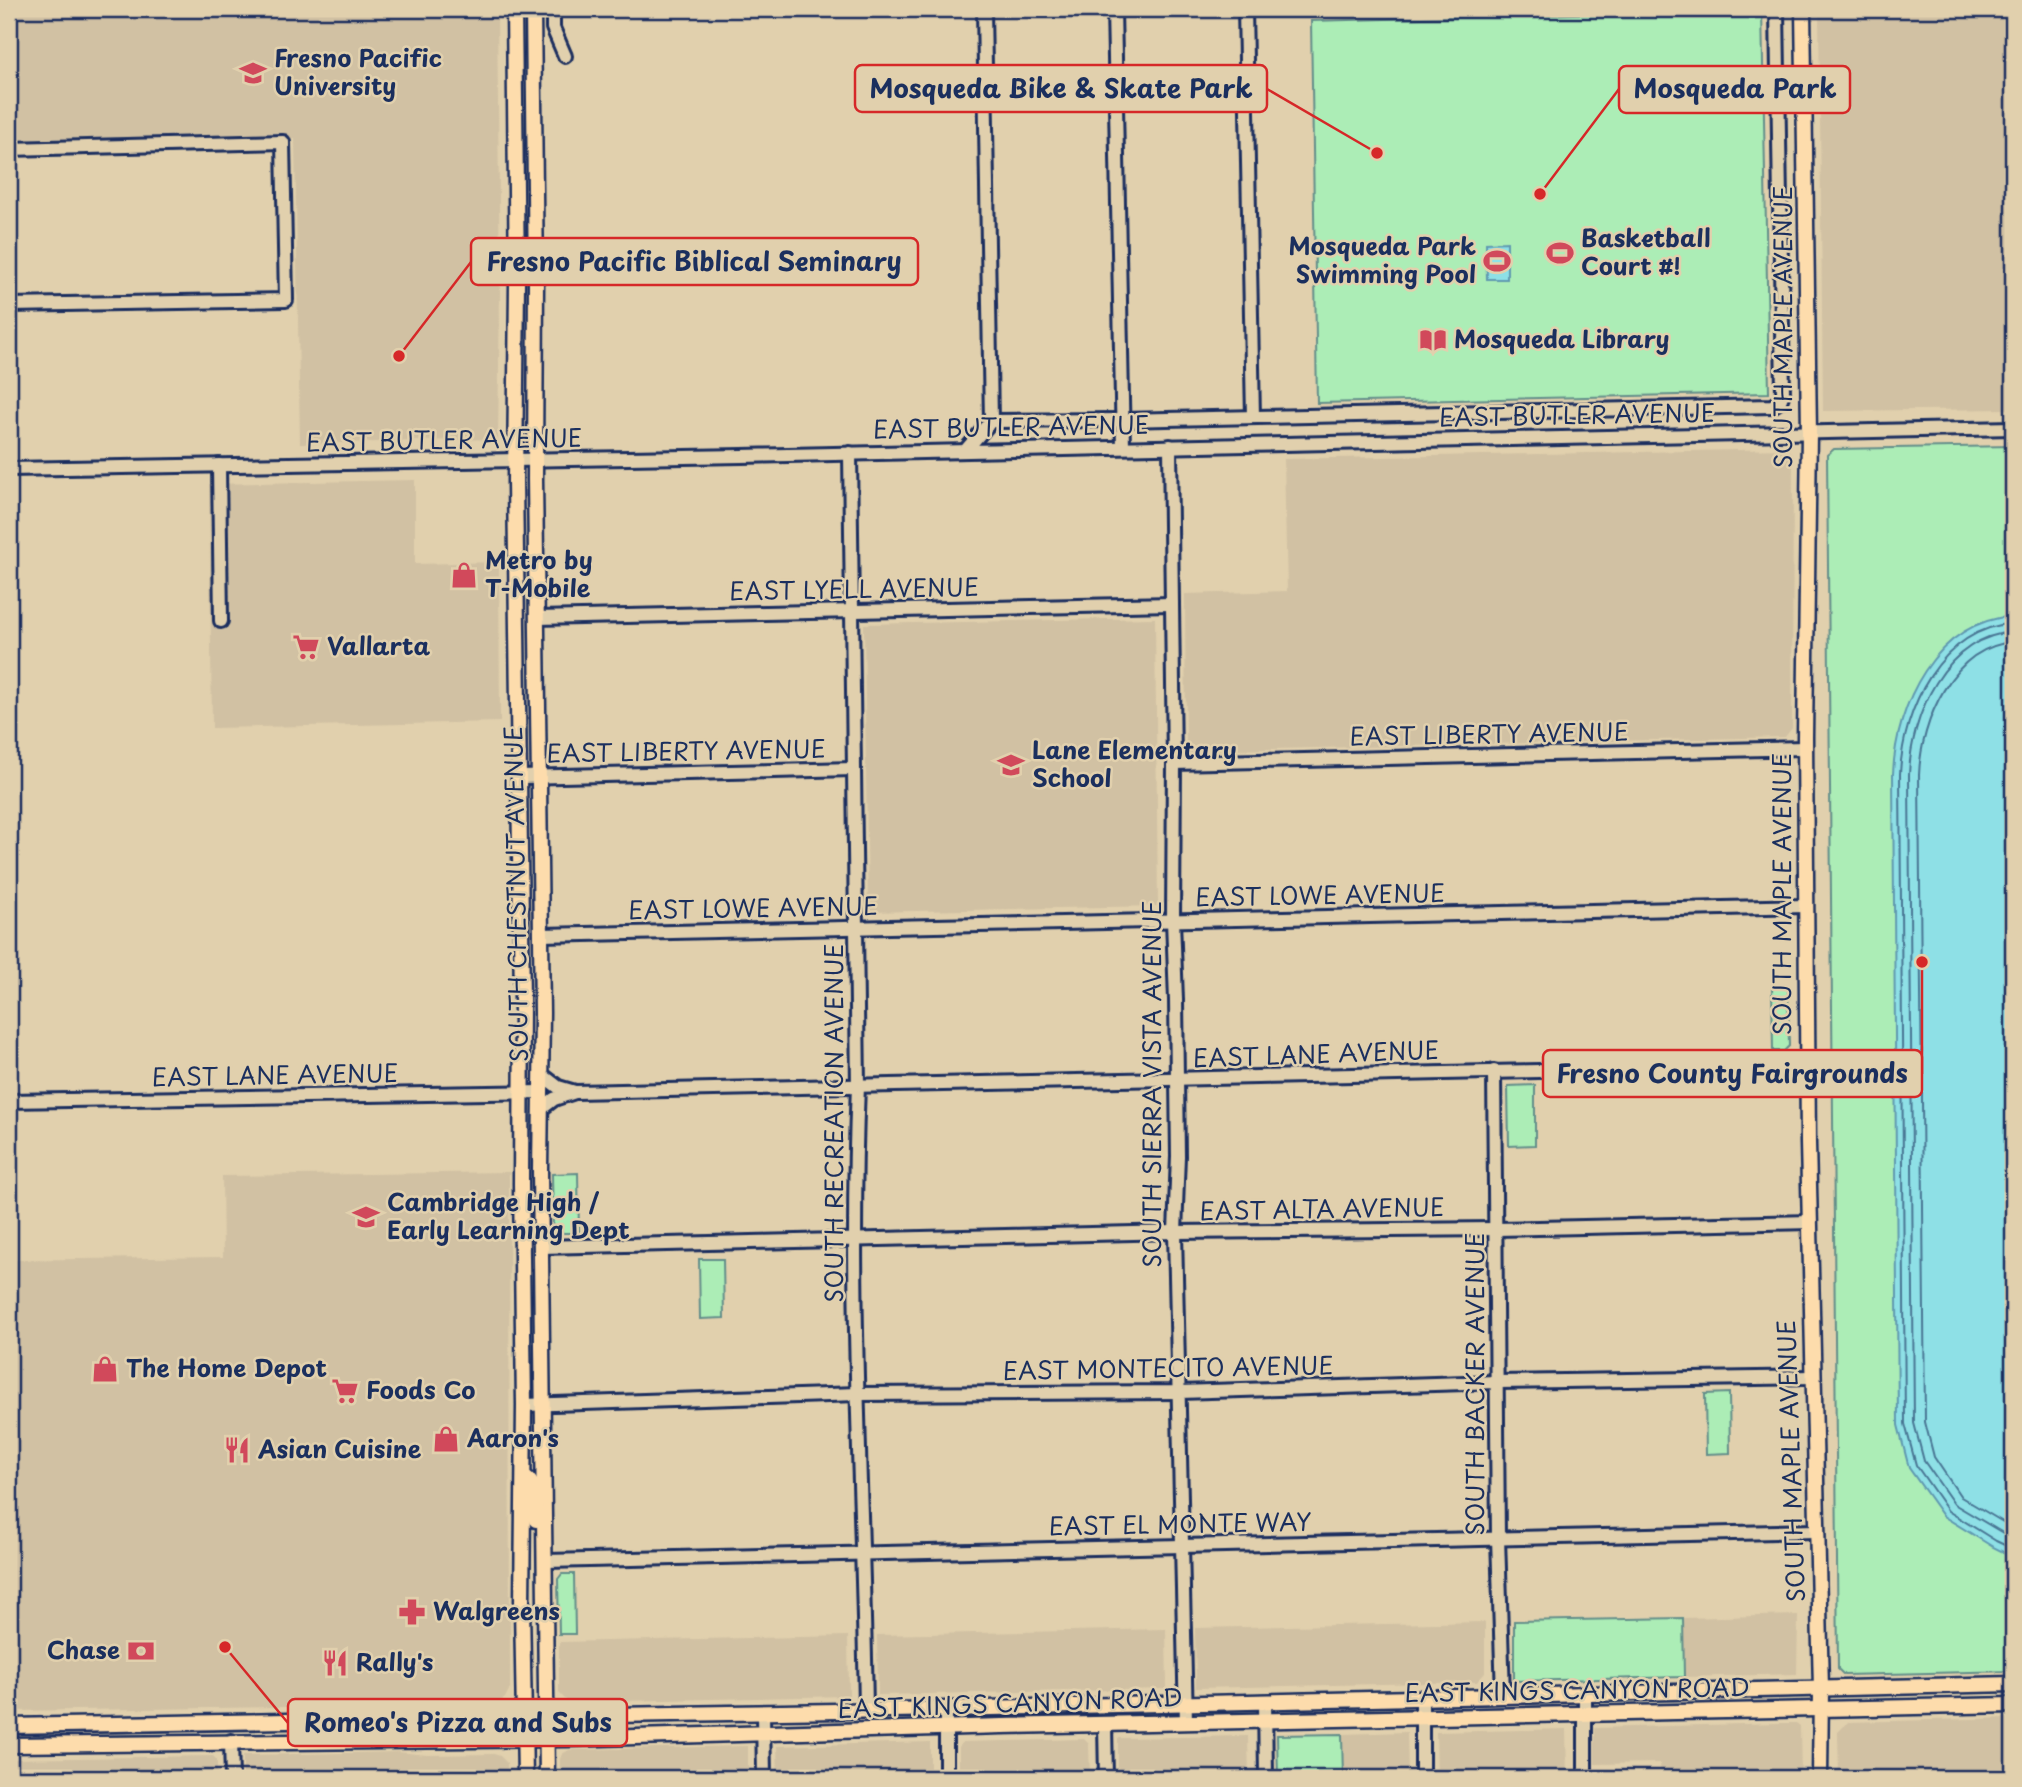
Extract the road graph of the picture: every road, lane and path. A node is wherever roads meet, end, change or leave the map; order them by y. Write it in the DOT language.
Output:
graph roads {
  1 [pos="514,9"];
  2 [pos="533,9"];
  3 [pos="553,9"];
  4 [pos="985,9"];
  5 [pos="1114,9"];
  6 [pos="1245,9"];
  7 [pos="1777,9"];
  8 [pos="1803,9"];
  9 [pos="565,56"];
  10 [pos="1778,104"];
  11 [pos="1804,105"];
  12 [pos="9,149"];
  13 [pos="9,304"];
  14 [pos="1453,413"];
  15 [pos="1253,417"];
  16 [pos="1122,420"];
  17 [pos="991,421"];
  18 [pos="2013,428"];
  19 [pos="1809,432"];
  20 [pos="1454,439"];
  21 [pos="1170,446"];
  22 [pos="1123,447"];
  23 [pos="965,451"];
  24 [pos="850,453"];
  25 [pos="535,460"];
  26 [pos="516,461"];
  27 [pos="219,465"];
  28 [pos="9,469"];
  29 [pos="1171,604"];
  30 [pos="852,610"];
  31 [pos="537,618"];
  32 [pos="221,621"];
  33 [pos="1805,748"];
  34 [pos="1174,763"];
  35 [pos="853,769"];
  36 [pos="520,777"];
  37 [pos="539,777"];
  38 [pos="521,894"];
  39 [pos="1806,906"];
  40 [pos="1173,920"];
  41 [pos="855,928"];
  42 [pos="541,935"];
  43 [pos="542,979"];
  44 [pos="1808,1065"];
  45 [pos="1494,1071"];
  46 [pos="541,1074"];
  47 [pos="1177,1080"];
  48 [pos="858,1086"];
  49 [pos="541,1092"];
  50 [pos="575,1092"];
  51 [pos="522,1093"];
  52 [pos="9,1101"];
  53 [pos="541,1109"];
  54 [pos="1810,1222"];
  55 [pos="1496,1229"];
  56 [pos="1175,1233"];
  57 [pos="856,1240"];
  58 [pos="541,1247"];
  59 [pos="1812,1377"];
  60 [pos="1497,1382"];
  61 [pos="1180,1392"];
  62 [pos="858,1394"];
  63 [pos="524,1405"];
  64 [pos="543,1405"];
  65 [pos="524,1476"];
  66 [pos="1816,1531"];
  67 [pos="1498,1538"];
  68 [pos="1183,1547"];
  69 [pos="864,1553"];
  70 [pos="545,1561"];
  71 [pos="2013,1685"];
  72 [pos="1821,1689"];
  73 [pos="1585,1695"];
  74 [pos="1503,1696"];
  75 [pos="1422,1698"];
  76 [pos="1265,1702"];
  77 [pos="1186,1703"];
  78 [pos="2013,1705"];
  79 [pos="946,1709"];
  80 [pos="1821,1709"];
  81 [pos="866,1710"];
  82 [pos="763,1713"];
  83 [pos="1585,1714"];
  84 [pos="524,1717"];
  85 [pos="548,1717"];
  86 [pos="1422,1718"];
  87 [pos="1265,1721"];
  88 [pos="1186,1723"];
  89 [pos="1105,1724"];
  90 [pos="9,1726"];
  91 [pos="946,1728"];
  92 [pos="763,1734"];
  93 [pos="525,1740"];
  94 [pos="548,1740"];
  95 [pos="231,1741"];
  96 [pos="9,1745"];
  97 [pos="232,1778"];
  98 [pos="525,1778"];
  99 [pos="547,1778"];
  100 [pos="764,1778"];
  101 [pos="946,1778"];
  102 [pos="1106,1778"];
  103 [pos="1266,1778"];
  104 [pos="1422,1778"];
  105 [pos="1585,1778"];
  106 [pos="1821,1778"];
  1 -- 26 [label="main road, SOUTH CHESTNUT AVENUE"];
  2 -- 25 [label="main road, SOUTH CHESTNUT AVENUE"];
  3 -- 9 [label="street"];
  4 -- 17 [label="street"];
  5 -- 16 [label="street"];
  6 -- 15 [label="street"];
  7 -- 10 [label="street"];
  8 -- 11 [label="main road, SOUTH MAPLE AVENUE"];
  10 -- 11 [label="street"];
  10 -- 14 [label="street"];
  11 -- 19 [label="main road, SOUTH MAPLE AVENUE"];
  12 -- 13 [label="street"];
  14 -- 15 [label="street"];
  14 -- 20 [label="street"];
  15 -- 16 [label="street"];
  16 -- 17 [label="street"];
  16 -- 22 [label="street"];
  17 -- 23 [label="street"];
  18 -- 19 [label="street, EAST BUTLER AVENUE"];
  19 -- 20 [label="street, EAST BUTLER AVENUE"];
  19 -- 33 [label="main road, SOUTH MAPLE AVENUE"];
  20 -- 21 [label="street, EAST BUTLER AVENUE"];
  21 -- 22 [label="street, EAST BUTLER AVENUE"];
  21 -- 29 [label="street, SOUTH SIERRA VISTA AVENUE"];
  22 -- 23 [label="street, EAST BUTLER AVENUE"];
  23 -- 24 [label="street, EAST BUTLER AVENUE"];
  24 -- 25 [label="street, EAST BUTLER AVENUE"];
  24 -- 30 [label="street, SOUTH RECREATION AVENUE"];
  25 -- 26 [label="street, EAST BUTLER AVENUE"];
  25 -- 31 [label="main road, SOUTH CHESTNUT AVENUE"];
  26 -- 27 [label="street, EAST BUTLER AVENUE"];
  26 -- 36 [label="main road, SOUTH CHESTNUT AVENUE"];
  27 -- 28 [label="street, EAST BUTLER AVENUE"];
  27 -- 32 [label="street"];
  29 -- 30 [label="street, EAST LYELL AVENUE"];
  29 -- 34 [label="street, SOUTH SIERRA VISTA AVENUE"];
  30 -- 31 [label="street, EAST LYELL AVENUE"];
  30 -- 35 [label="street, SOUTH RECREATION AVENUE"];
  31 -- 37 [label="main road, SOUTH CHESTNUT AVENUE"];
  33 -- 34 [label="street, EAST LIBERTY AVENUE"];
  33 -- 39 [label="main road, SOUTH MAPLE AVENUE"];
  34 -- 40 [label="street, SOUTH SIERRA VISTA AVENUE"];
  35 -- 37 [label="street, EAST LIBERTY AVENUE"];
  35 -- 41 [label="street, SOUTH RECREATION AVENUE"];
  36 -- 37 [label="street, EAST LIBERTY AVENUE"];
  36 -- 38 [label="main road, SOUTH CHESTNUT AVENUE"];
  37 -- 42 [label="main road, SOUTH CHESTNUT AVENUE"];
  38 -- 43 [label="main road"];
  38 -- 51 [label="main road, SOUTH CHESTNUT AVENUE"];
  39 -- 40 [label="street, EAST LOWE AVENUE"];
  39 -- 44 [label="main road, SOUTH MAPLE AVENUE"];
  40 -- 41 [label="street, EAST LOWE AVENUE"];
  40 -- 47 [label="street, SOUTH SIERRA VISTA AVENUE"];
  41 -- 42 [label="street, EAST LOWE AVENUE"];
  41 -- 48 [label="street, SOUTH RECREATION AVENUE"];
  42 -- 43 [label="main road, SOUTH CHESTNUT AVENUE"];
  43 -- 46 [label="main road, SOUTH CHESTNUT AVENUE"];
  44 -- 45 [label="street, EAST LANE AVENUE"];
  44 -- 54 [label="main road, SOUTH MAPLE AVENUE"];
  45 -- 47 [label="street, EAST LANE AVENUE"];
  45 -- 55 [label="street, SOUTH BACKER AVENUE"];
  46 -- 49 [label="main road, SOUTH CHESTNUT AVENUE"];
  46 -- 50 [label="street, EAST LANE AVENUE"];
  47 -- 48 [label="street, EAST LANE AVENUE"];
  47 -- 56 [label="street, SOUTH SIERRA VISTA AVENUE"];
  48 -- 50 [label="street, EAST LANE AVENUE"];
  48 -- 57 [label="street, SOUTH RECREATION AVENUE"];
  49 -- 51 [label="street, EAST LANE AVENUE"];
  49 -- 53 [label="main road, SOUTH CHESTNUT AVENUE"];
  50 -- 53 [label="street, EAST LANE AVENUE"];
  51 -- 52 [label="street, EAST LANE AVENUE"];
  51 -- 63 [label="main road, SOUTH CHESTNUT AVENUE"];
  53 -- 58 [label="main road, SOUTH CHESTNUT AVENUE"];
  54 -- 55 [label="street, EAST ALTA AVENUE"];
  54 -- 59 [label="main road, SOUTH MAPLE AVENUE"];
  55 -- 56 [label="street, EAST ALTA AVENUE"];
  55 -- 60 [label="street, SOUTH BACKER AVENUE"];
  56 -- 57 [label="street, EAST ALTA AVENUE"];
  56 -- 61 [label="street, SOUTH SIERRA VISTA AVENUE"];
  57 -- 58 [label="street, EAST ALTA AVENUE"];
  57 -- 62 [label="street, SOUTH RECREATION AVENUE"];
  58 -- 64 [label="main road, SOUTH CHESTNUT AVENUE"];
  59 -- 60 [label="street, EAST MONTECITO AVENUE"];
  59 -- 66 [label="main road, SOUTH MAPLE AVENUE"];
  60 -- 61 [label="street, EAST MONTECITO AVENUE"];
  60 -- 67 [label="street, SOUTH BACKER AVENUE"];
  61 -- 62 [label="street, EAST MONTECITO AVENUE"];
  61 -- 68 [label="street, SOUTH SIERRA VISTA AVENUE"];
  62 -- 64 [label="street, EAST MONTECITO AVENUE"];
  62 -- 69 [label="street, SOUTH RECREATION AVENUE"];
  63 -- 64 [label="street, EAST MONTECITO AVENUE"];
  63 -- 65 [label="main road, SOUTH CHESTNUT AVENUE"];
  64 -- 70 [label="main road, SOUTH CHESTNUT AVENUE"];
  65 -- 70 [label="main road"];
  65 -- 84 [label="main road, SOUTH CHESTNUT AVENUE"];
  66 -- 67 [label="street, EAST EL MONTE WAY"];
  66 -- 72 [label="main road, SOUTH MAPLE AVENUE"];
  67 -- 68 [label="street, EAST EL MONTE WAY"];
  67 -- 74 [label="street, SOUTH BACKER AVENUE"];
  68 -- 69 [label="street, EAST EL MONTE WAY"];
  68 -- 77 [label="street, SOUTH SIERRA VISTA AVENUE"];
  69 -- 70 [label="street, EAST EL MONTE WAY"];
  69 -- 81 [label="street, SOUTH RECREATION AVENUE"];
  70 -- 85 [label="main road, SOUTH CHESTNUT AVENUE"];
  71 -- 72 [label="main road, EAST KINGS CANYON ROAD"];
  72 -- 73 [label="main road, EAST KINGS CANYON ROAD"];
  72 -- 80 [label="main road, SOUTH MAPLE AVENUE"];
  73 -- 74 [label="main road, EAST KINGS CANYON ROAD"];
  73 -- 83 [label="street"];
  74 -- 75 [label="main road, EAST KINGS CANYON ROAD"];
  75 -- 76 [label="main road, EAST KINGS CANYON ROAD"];
  75 -- 86 [label="street"];
  76 -- 77 [label="main road, EAST KINGS CANYON ROAD"];
  76 -- 87 [label="street"];
  77 -- 79 [label="main road, EAST KINGS CANYON ROAD"];
  77 -- 88 [label="street, SOUTH SIERRA VISTA AVENUE"];
  78 -- 80 [label="main road, EAST KINGS CANYON ROAD"];
  79 -- 81 [label="main road, EAST KINGS CANYON ROAD"];
  79 -- 91 [label="street"];
  80 -- 83 [label="main road, EAST KINGS CANYON ROAD"];
  80 -- 106 [label="main road, SOUTH MAPLE AVENUE"];
  81 -- 82 [label="main road, EAST KINGS CANYON ROAD"];
  82 -- 85 [label="main road, EAST KINGS CANYON ROAD"];
  82 -- 92 [label="street"];
  83 -- 86 [label="main road, EAST KINGS CANYON ROAD"];
  83 -- 105 [label="street"];
  84 -- 85 [label="main road, EAST KINGS CANYON ROAD"];
  84 -- 90 [label="main road, EAST KINGS CANYON ROAD"];
  84 -- 93 [label="main road, SOUTH CHESTNUT AVENUE"];
  85 -- 94 [label="main road, SOUTH CHESTNUT AVENUE"];
  86 -- 87 [label="main road, EAST KINGS CANYON ROAD"];
  86 -- 104 [label="street"];
  87 -- 88 [label="main road, EAST KINGS CANYON ROAD"];
  87 -- 103 [label="street"];
  88 -- 89 [label="main road, EAST KINGS CANYON ROAD"];
  89 -- 91 [label="main road, EAST KINGS CANYON ROAD"];
  89 -- 102 [label="street"];
  91 -- 92 [label="main road, EAST KINGS CANYON ROAD"];
  91 -- 101 [label="street"];
  92 -- 94 [label="main road, EAST KINGS CANYON ROAD"];
  92 -- 100 [label="street"];
  93 -- 94 [label="main road, EAST KINGS CANYON ROAD"];
  93 -- 95 [label="main road, EAST KINGS CANYON ROAD"];
  93 -- 98 [label="main road, SOUTH CHESTNUT AVENUE"];
  94 -- 99 [label="main road, SOUTH CHESTNUT AVENUE"];
  95 -- 96 [label="main road, EAST KINGS CANYON ROAD"];
  95 -- 97 [label="street"];
}
